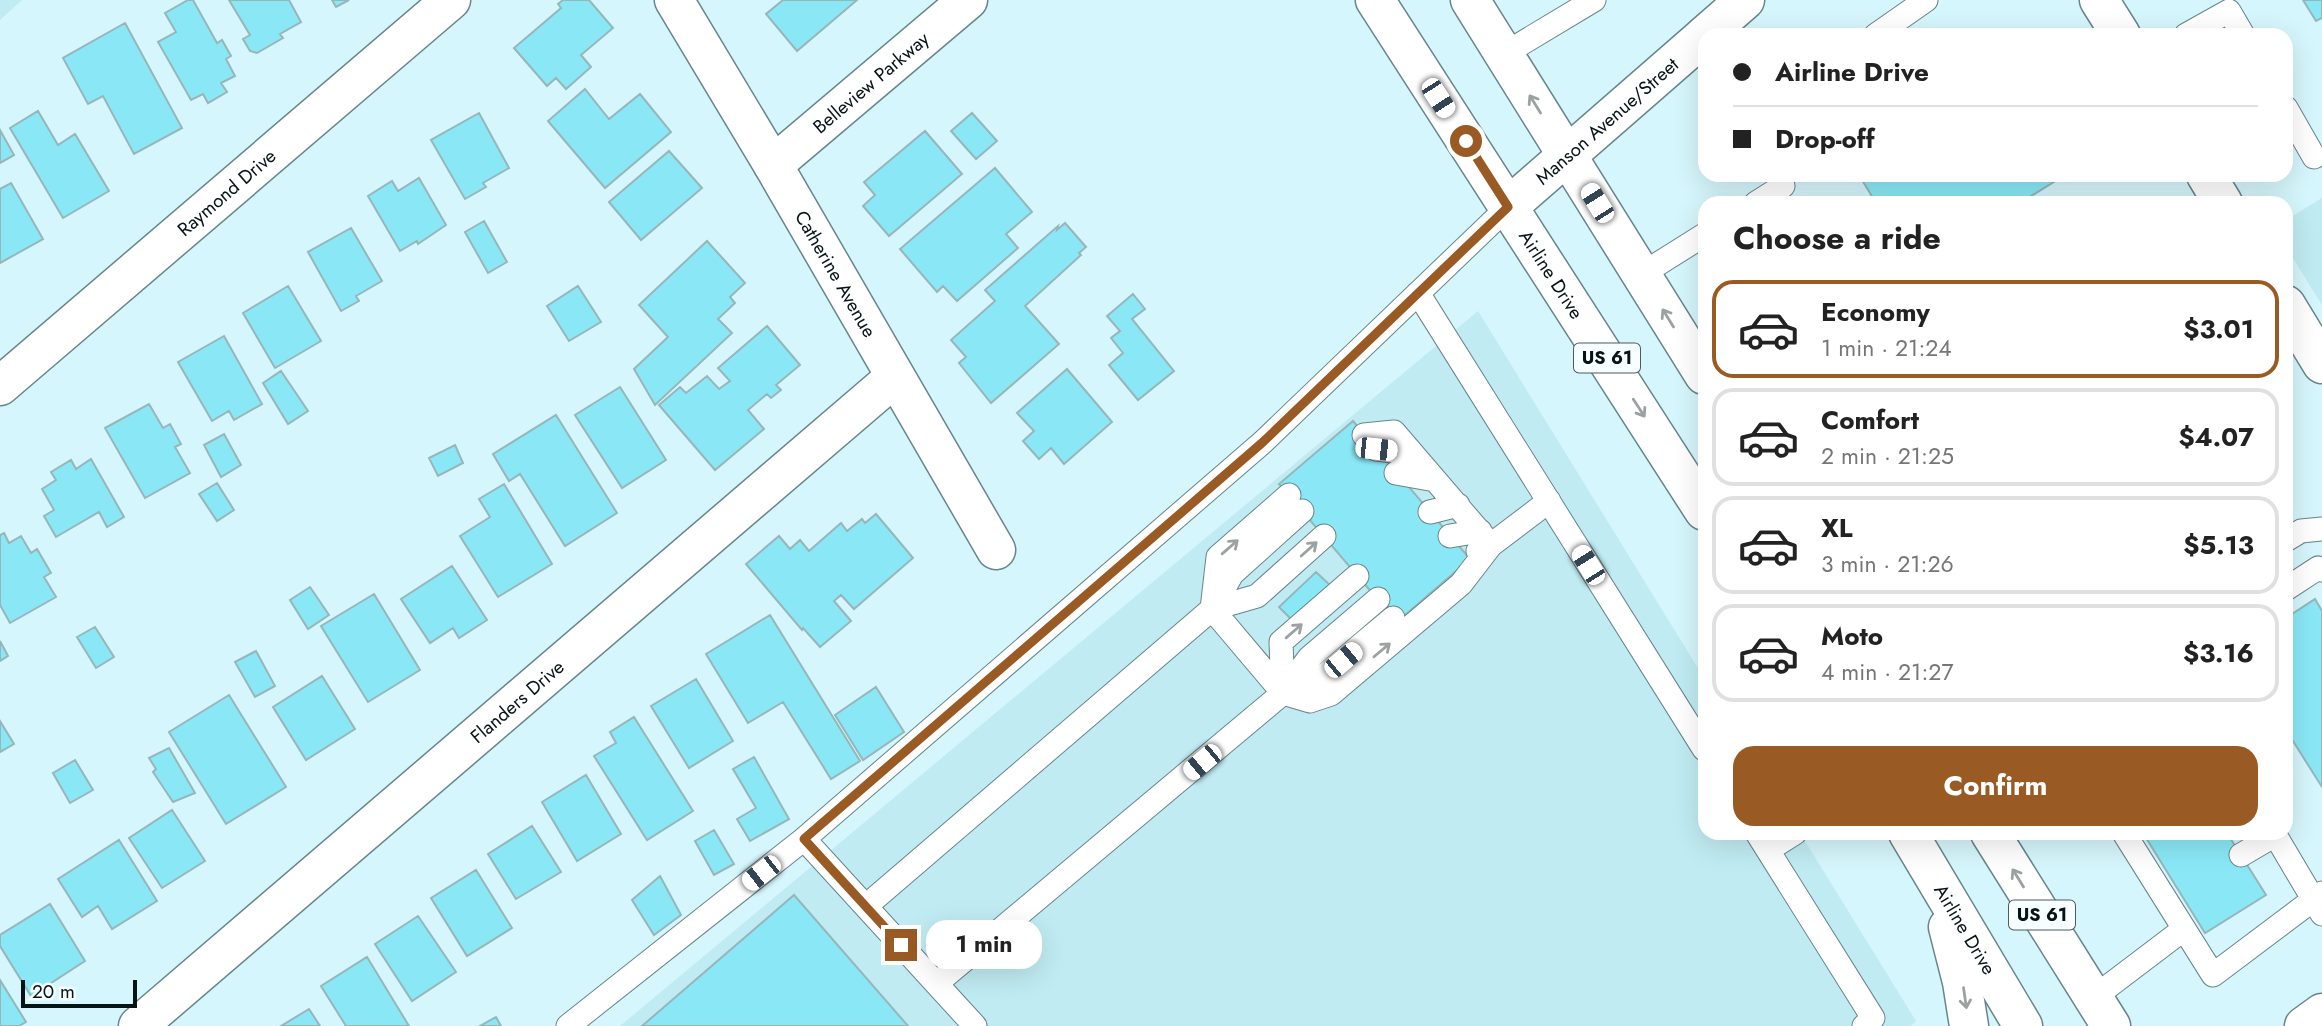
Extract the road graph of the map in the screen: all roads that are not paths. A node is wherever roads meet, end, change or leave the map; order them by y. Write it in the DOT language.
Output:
graph roads {
  1 [pos="451,0"];
  2 [pos="674,0"];
  3 [pos="968,0"];
  4 [pos="1375,0"];
  5 [pos="1470,0"];
  6 [pos="1594,0"];
  7 [pos="1745,0"];
  8 [pos="1926,0"];
  9 [pos="2099,0"];
  10 [pos="1713,28"];
  11 [pos="1886,28"];
  12 [pos="2117,28"];
  13 [pos="2199,28"];
  14 [pos="2239,28"];
  15 [pos="1698,41"];
  16 [pos="1504,54"];
  17 [pos="2293,120"];
  18 [pos="1568,156"];
  19 [pos="2314,157"];
  20 [pos="773,165"];
  21 [pos="1786,188"];
  22 [pos="1770,196"];
  23 [pos="1508,207"];
  24 [pos="1698,239"];
  25 [pos="1642,274"];
  26 [pos="1419,293"];
  27 [pos="2293,316"];
  28 [pos="2322,364"];
  29 [pos="1698,365"];
  30 [pos="895,377"];
  31 [pos="0,386"];
  32 [pos="1370,442"];
  33 [pos="1396,473"];
  34 [pos="1435,480"];
  35 [pos="1549,501"];
  36 [pos="1698,502"];
  37 [pos="1296,503"];
  38 [pos="1458,505"];
  39 [pos="1430,512"];
  40 [pos="2322,529"];
  41 [pos="1324,536"];
  42 [pos="1450,536"];
  43 [pos="2293,536"];
  44 [pos="1486,538"];
  45 [pos="996,550"];
  46 [pos="1467,556"];
  47 [pos="2322,570"];
  48 [pos="1357,576"];
  49 [pos="2293,584"];
  50 [pos="1378,599"];
  51 [pos="1212,609"];
  52 [pos="1394,618"];
  53 [pos="1283,693"];
  54 [pos="1698,739"];
  55 [pos="804,839"];
  56 [pos="1912,840"];
  57 [pos="1994,840"];
  58 [pos="2131,840"];
  59 [pos="2266,840"];
  60 [pos="2279,840"];
  61 [pos="1762,841"];
  62 [pos="2241,856"];
  63 [pos="1937,884"];
  64 [pos="2319,902"];
  65 [pos="866,906"];
  66 [pos="2184,929"];
  67 [pos="937,984"];
  68 [pos="2102,1012"];
  69 [pos="2322,1013"];
  70 [pos="138,1026"];
  71 [pos="568,1026"];
  72 [pos="975,1026"];
  73 [pos="1864,1026"];
  74 [pos="1969,1026"];
  75 [pos="2022,1026"];
  76 [pos="2304,1026"];
  1 -- 31 [label="main road, Raymond Drive"];
  2 -- 20 [label="main road, Catherine Avenue"];
  3 -- 20 [label="main road, Belleview Parkway"];
  4 -- 23 [label="main road, Airline Drive / US 61"];
  5 -- 16 [label="main road"];
  6 -- 16 [label="lane"];
  7 -- 10 [label="main road, Manson Avenue/Street"];
  8 -- 11 [label="lane"];
  9 -- 12 [label="main road"];
  13 -- 14 [label="lane"];
  15 -- 18 [label="main road, Manson Avenue/Street"];
  18 -- 16 [label="main road, one-way"];
  17 -- 19 [label="lane"];
  18 -- 23 [label="main road, Manson Avenue/Street"];
  18 -- 25 [label="main road"];
  20 -- 30 [label="main road, Catherine Avenue"];
  21 -- 22 [label="lane"];
  23 -- 26 [label="lane"];
  23 -- 36 [label="main road, Airline Drive / US 61, one-way"];
  24 -- 25 [label="lane"];
  29 -- 25 [label="main road, one-way"];
  26 -- 35 [label="lane"];
  26 -- 55 [label="lane"];
  27 -- 28 [label="main road"];
  30 -- 45 [label="main road, Catherine Avenue"];
  30 -- 70 [label="main road, Flanders Drive"];
  32 -- 34 [label="lane"];
  33 -- 34 [label="lane"];
  34 -- 38 [label="lane"];
  35 -- 44 [label="lane"];
  35 -- 54 [label="lane"];
  51 -- 37 [label="lane, one-way"];
  38 -- 39 [label="lane"];
  38 -- 44 [label="lane"];
  40 -- 43 [label="lane"];
  51 -- 41 [label="lane, one-way"];
  42 -- 44 [label="lane"];
  44 -- 46 [label="lane"];
  53 -- 44 [label="lane, one-way"];
  47 -- 49 [label="lane"];
  53 -- 48 [label="lane, one-way"];
  50 -- 53 [label="lane"];
  51 -- 53 [label="lane"];
  51 -- 65 [label="lane"];
  52 -- 53 [label="lane"];
  53 -- 67 [label="lane"];
  55 -- 65 [label="lane"];
  55 -- 71 [label="lane"];
  56 -- 63 [label="main road, Airline Drive"];
  68 -- 57 [label="main road, US 61, one-way"];
  58 -- 66 [label="lane"];
  59 -- 62 [label="lane"];
  60 -- 64 [label="lane"];
  61 -- 73 [label="lane"];
  63 -- 74 [label="main road, one-way"];
  63 -- 75 [label="main road, Airline Drive"];
  64 -- 66 [label="lane"];
  65 -- 67 [label="lane"];
  66 -- 68 [label="lane"];
  67 -- 72 [label="lane"];
  69 -- 76 [label="main road"];
}
